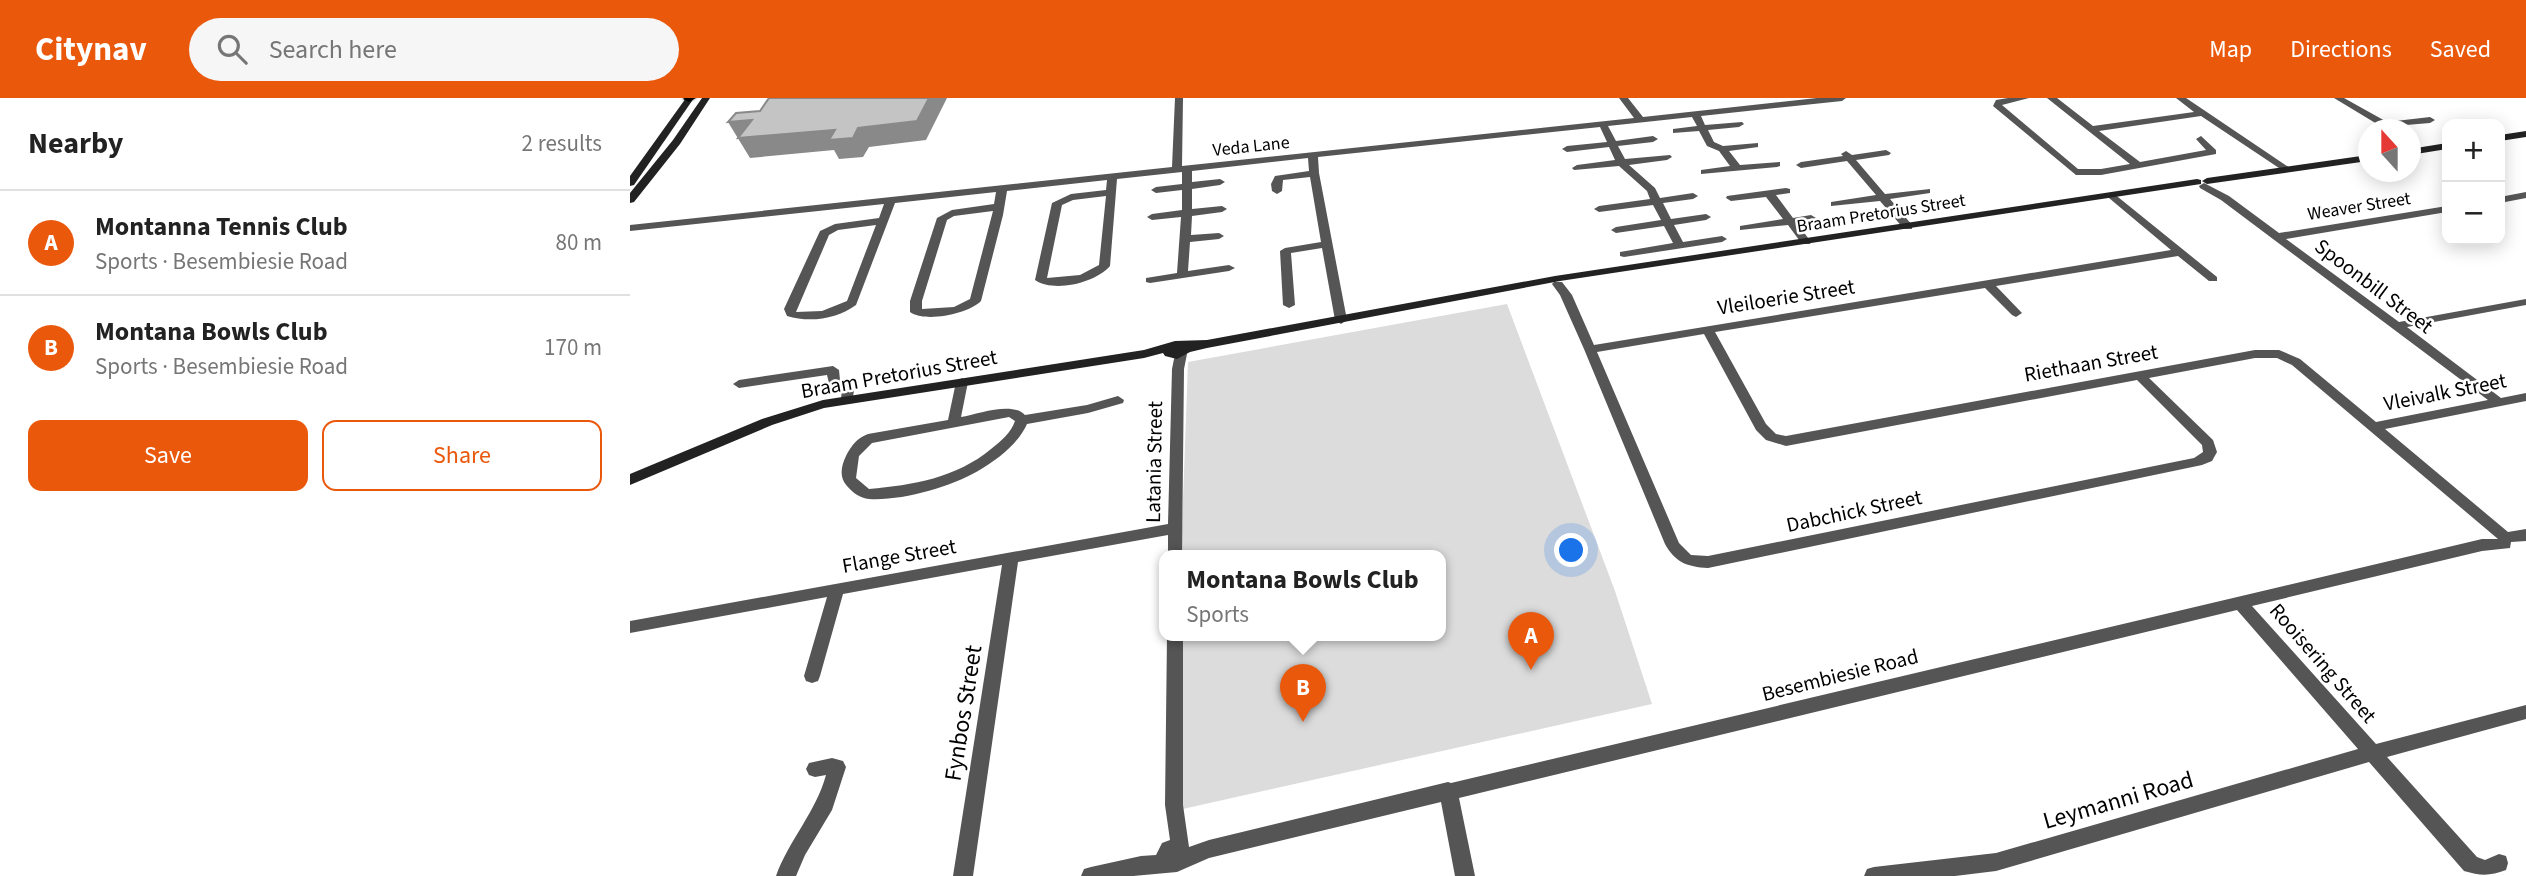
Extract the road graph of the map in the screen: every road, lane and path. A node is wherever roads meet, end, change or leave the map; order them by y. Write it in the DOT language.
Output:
graph roads {
  1 [pos="690,98"];
  2 [pos="706,98"];
  3 [pos="1179,98"];
  4 [pos="1842,98"];
  5 [pos="2025,98"];
  6 [pos="2051,98"];
  7 [pos="2180,98"];
  8 [pos="2338,98"];
  9 [pos="1624,100"];
  10 [pos="1777,102"];
  11 [pos="2203,113"];
  12 [pos="1696,115"];
  13 [pos="1641,120"];
  14 [pos="2430,120"];
  15 [pos="1629,121"];
  16 [pos="1603,124"];
  17 [pos="1739,124"];
  18 [pos="1703,128"];
  19 [pos="2091,129"];
  20 [pos="1676,131"];
  21 [pos="2526,134"];
  22 [pos="2505,137"];
  23 [pos="1653,139"];
  24 [pos="2201,139"];
  25 [pos="1613,144"];
  26 [pos="1755,145"];
  27 [pos="2442,147"];
  28 [pos="1566,149"];
  29 [pos="1722,149"];
  30 [pos="2421,150"];
  31 [pos="1886,153"];
  32 [pos="1313,155"];
  33 [pos="1848,156"];
  34 [pos="1667,157"];
  35 [pos="2358,160"];
  36 [pos="1621,162"];
  37 [pos="1777,164"];
  38 [pos="1801,165"];
  39 [pos="2137,165"];
  40 [pos="1737,168"];
  41 [pos="1182,169"];
  42 [pos="1577,169"];
  43 [pos="2288,170"];
  44 [pos="1704,172"];
  45 [pos="1314,173"];
  46 [pos="1112,176"];
  47 [pos="1220,182"];
  48 [pos="630,183"];
  49 [pos="2207,183"];
  50 [pos="1187,186"];
  51 [pos="1002,187"];
  52 [pos="1156,190"];
  53 [pos="1277,191"];
  54 [pos="1786,191"];
  55 [pos="1926,191"];
  56 [pos="1111,192"];
  57 [pos="1769,193"];
  58 [pos="2526,195"];
  59 [pos="1693,196"];
  60 [pos="2113,196"];
  61 [pos="1884,197"];
  62 [pos="1731,198"];
  63 [pos="2505,199"];
  64 [pos="630,200"];
  65 [pos="891,200"];
  66 [pos="1657,201"];
  67 [pos="1835,204"];
  68 [pos="999,207"];
  69 [pos="1222,209"];
  70 [pos="1599,209"];
  71 [pos="2442,210"];
  72 [pos="1187,213"];
  73 [pos="1152,217"];
  74 [pos="1706,217"];
  75 [pos="1811,218"];
  76 [pos="882,221"];
  77 [pos="1668,223"];
  78 [pos="630,226"];
  79 [pos="1794,226"];
  80 [pos="1908,227"];
  81 [pos="1744,228"];
  82 [pos="1616,230"];
  83 [pos="1219,236"];
  84 [pos="2276,237"];
  85 [pos="1185,239"];
  86 [pos="1722,239"];
  87 [pos="1806,242"];
  88 [pos="1328,244"];
  89 [pos="1680,246"];
  90 [pos="2180,252"];
  91 [pos="1624,254"];
  92 [pos="1229,268"];
  93 [pos="1182,275"];
  94 [pos="2213,279"];
  95 [pos="1150,280"];
  96 [pos="1561,283"];
  97 [pos="1988,284"];
  98 [pos="2526,302"];
  99 [pos="1289,305"];
  100 [pos="2016,313"];
  101 [pos="1341,320"];
  102 [pos="2395,326"];
  103 [pos="1707,330"];
  104 [pos="1590,349"];
  105 [pos="1177,353"];
  106 [pos="2140,376"];
  107 [pos="962,382"];
  108 [pos="739,384"];
  109 [pos="2526,397"];
  110 [pos="847,399"];
  111 [pos="1118,400"];
  112 [pos="2500,403"];
  113 [pos="1022,420"];
  114 [pos="954,422"];
  115 [pos="2372,427"];
  116 [pos="630,480"];
  117 [pos="1175,528"];
  118 [pos="2506,539"];
  119 [pos="1175,550"];
  120 [pos="1011,557"];
  121 [pos="837,588"];
  122 [pos="2239,603"];
  123 [pos="630,627"];
  124 [pos="1175,641"];
  125 [pos="812,676"];
  126 [pos="2526,712"];
  127 [pos="2372,753"];
  128 [pos="815,769"];
  129 [pos="1448,790"];
  130 [pos="1174,854"];
  131 [pos="2499,863"];
  132 [pos="786,876"];
  133 [pos="963,876"];
  134 [pos="1091,876"];
  135 [pos="1465,876"];
  136 [pos="1874,876"];
  1 -- 48 [label="street"];
  2 -- 64 [label="street"];
  3 -- 41 [label="street"];
  4 -- 10 [label="street, Veda Lane"];
  5 -- 39 [label="street"];
  6 -- 19 [label="street"];
  7 -- 11 [label="street"];
  8 -- 14 [label="street"];
  9 -- 13 [label="street"];
  9 -- 15 [label="street"];
  10 -- 12 [label="street, Veda Lane"];
  11 -- 19 [label="street"];
  11 -- 43 [label="street"];
  12 -- 13 [label="street, Veda Lane"];
  12 -- 18 [label="street"];
  13 -- 15 [label="street, Veda Lane"];
  15 -- 16 [label="street, Veda Lane"];
  16 -- 25 [label="street"];
  16 -- 32 [label="street, Veda Lane"];
  17 -- 18 [label="street"];
  18 -- 20 [label="street"];
  18 -- 29 [label="street"];
  19 -- 39 [label="street"];
  21 -- 22 [label="street"];
  23 -- 25 [label="street"];
  24 -- 39 [label="street"];
  25 -- 28 [label="street"];
  25 -- 36 [label="street"];
  26 -- 29 [label="street"];
  27 -- 30 [label="street"];
  29 -- 40 [label="street"];
  31 -- 33 [label="street"];
  32 -- 41 [label="street, Veda Lane"];
  32 -- 45 [label="street"];
  33 -- 38 [label="street"];
  33 -- 61 [label="street"];
  34 -- 36 [label="street"];
  35 -- 43 [label="street, Braam Pretorius Street"];
  36 -- 42 [label="street"];
  36 -- 66 [label="street"];
  37 -- 40 [label="street"];
  40 -- 44 [label="street"];
  41 -- 46 [label="street, Veda Lane"];
  41 -- 50 [label="street"];
  43 -- 49 [label="street, Braam Pretorius Street"];
  45 -- 53 [label="street"];
  45 -- 88 [label="street"];
  46 -- 51 [label="street, Veda Lane"];
  46 -- 56 [label="street"];
  47 -- 50 [label="street"];
  49 -- 60 [label="street, Braam Pretorius Street"];
  49 -- 84 [label="street, Spoonbill Street"];
  50 -- 52 [label="street"];
  50 -- 72 [label="street"];
  51 -- 65 [label="street, Veda Lane"];
  51 -- 68 [label="street"];
  54 -- 57 [label="street"];
  55 -- 61 [label="street"];
  56 -- 56 [label="street"];
  57 -- 62 [label="street"];
  57 -- 79 [label="street"];
  58 -- 63 [label="street"];
  59 -- 66 [label="street"];
  60 -- 80 [label="street, Braam Pretorius Street"];
  60 -- 90 [label="street"];
  61 -- 67 [label="street"];
  61 -- 80 [label="street"];
  65 -- 76 [label="street"];
  65 -- 78 [label="street, Veda Lane"];
  66 -- 70 [label="street"];
  66 -- 77 [label="street"];
  68 -- 68 [label="street"];
  69 -- 72 [label="street"];
  71 -- 84 [label="street, Weaver Street"];
  72 -- 73 [label="street"];
  72 -- 85 [label="street"];
  74 -- 77 [label="street"];
  75 -- 79 [label="street"];
  76 -- 76 [label="street"];
  77 -- 82 [label="street"];
  77 -- 89 [label="street"];
  79 -- 81 [label="street"];
  79 -- 87 [label="street"];
  80 -- 87 [label="street, Braam Pretorius Street"];
  83 -- 85 [label="street"];
  84 -- 102 [label="street, Spoonbill Street"];
  85 -- 93 [label="street"];
  86 -- 89 [label="street"];
  87 -- 96 [label="street, Braam Pretorius Street"];
  88 -- 99 [label="street"];
  88 -- 101 [label="street"];
  89 -- 91 [label="street"];
  90 -- 94 [label="street"];
  90 -- 97 [label="street, Vleiloerie Street"];
  92 -- 93 [label="street"];
  93 -- 95 [label="street"];
  96 -- 101 [label="street, Braam Pretorius Street"];
  96 -- 104 [label="street, Dabchick Street"];
  97 -- 100 [label="street"];
  97 -- 103 [label="street, Vleiloerie Street"];
  98 -- 102 [label="street"];
  101 -- 105 [label="street, Braam Pretorius Street"];
  102 -- 112 [label="street, Spoonbill Street"];
  103 -- 104 [label="street, Vleiloerie Street"];
  103 -- 106 [label="street, Riethaan Street"];
  104 -- 106 [label="street, Dabchick Street"];
  105 -- 107 [label="street, Braam Pretorius Street"];
  105 -- 117 [label="street, Latania Street"];
  106 -- 115 [label="street, Riethaan Street"];
  107 -- 110 [label="street, Braam Pretorius Street"];
  107 -- 114 [label="street"];
  108 -- 110 [label="street"];
  109 -- 112 [label="street, Vleivalk Street"];
  110 -- 116 [label="street, Braam Pretorius Street"];
  111 -- 113 [label="street"];
  112 -- 115 [label="street, Vleivalk Street"];
  113 -- 114 [label="street"];
  113 -- 114 [label="street"];
  115 -- 118 [label="street, Riethaan Street"];
  117 -- 119 [label="street, Latania Street"];
  117 -- 120 [label="street, Flange Street"];
  118 -- 122 [label="street, Besembiesie Road"];
  120 -- 121 [label="street, Flange Street"];
  120 -- 133 [label="street, Fynbos Street"];
  121 -- 123 [label="street, Flange Street"];
  121 -- 125 [label="street"];
  122 -- 127 [label="street, Rooisering Street"];
  122 -- 129 [label="street, Besembiesie Road"];
  124 -- 130 [label="street"];
  126 -- 127 [label="street, Leymanni Road"];
  127 -- 131 [label="street, Rooisering Street"];
  127 -- 136 [label="street, Leymanni Road"];
  128 -- 132 [label="street"];
  129 -- 130 [label="street, Besembiesie Road"];
  129 -- 135 [label="street"];
  130 -- 134 [label="street, Besembiesie Road"];
}
